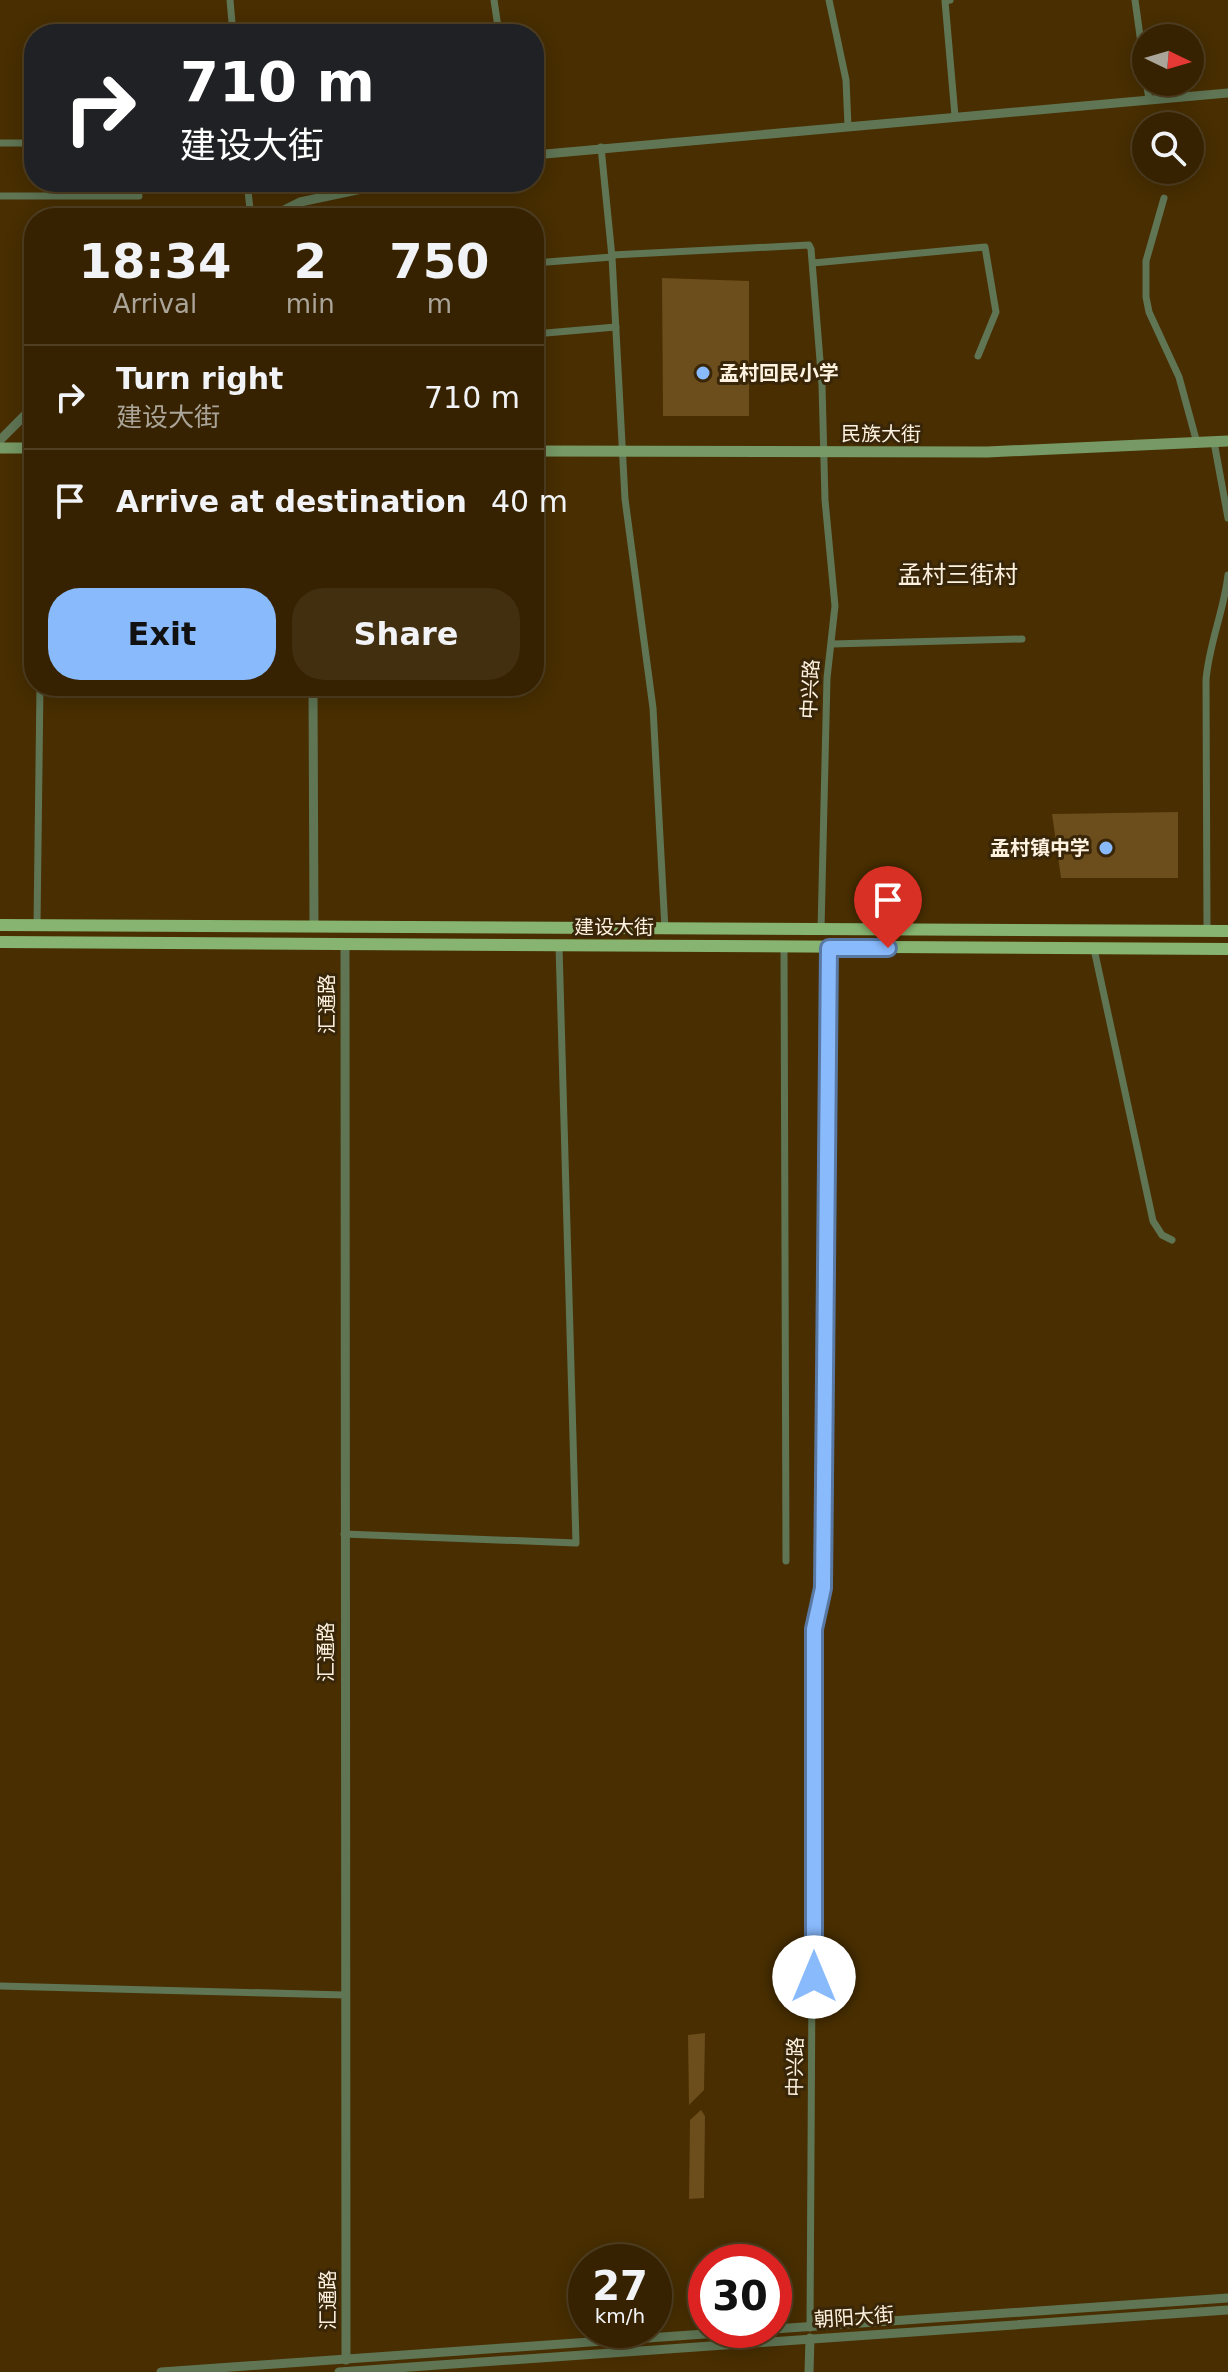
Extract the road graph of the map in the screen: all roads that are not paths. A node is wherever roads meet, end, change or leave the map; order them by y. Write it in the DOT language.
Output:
graph roads {
  1 [pos="230,0"];
  2 [pos="494,0"];
  3 [pos="829,0"];
  4 [pos="950,0"];
  5 [pos="1135,0"];
  6 [pos="232,24"];
  7 [pos="498,24"];
  8 [pos="1138,24"];
  9 [pos="1228,93"];
  10 [pos="1148,96"];
  11 [pos="1149,99"];
  12 [pos="955,116"];
  13 [pos="848,126"];
  14 [pos="0,143"];
  15 [pos="24,143"];
  16 [pos="601,147"];
  17 [pos="544,154"];
  18 [pos="360,192"];
  19 [pos="0,196"];
  20 [pos="139,196"];
  21 [pos="1164,198"];
  22 [pos="304,208"];
  23 [pos="612,256"];
  24 [pos="544,262"];
  25 [pos="813,263"];
  26 [pos="616,327"];
  27 [pos="544,333"];
  28 [pos="978,356"];
  29 [pos="24,416"];
  30 [pos="0,440"];
  31 [pos="1228,441"];
  32 [pos="1214,442"];
  33 [pos="1197,443"];
  34 [pos="0,448"];
  35 [pos="24,448"];
  36 [pos="544,451"];
  37 [pos="622,452"];
  38 [pos="823,452"];
  39 [pos="1228,518"];
  40 [pos="1228,575"];
  41 [pos="1224,610"];
  42 [pos="1022,639"];
  43 [pos="832,644"];
  44 [pos="40,696"];
  45 [pos="313,696"];
  46 [pos="0,925"];
  47 [pos="37,925"];
  48 [pos="314,927"];
  49 [pos="665,929"];
  50 [pos="821,930"];
  51 [pos="1207,931"];
  52 [pos="1228,931"];
  53 [pos="0,942"];
  54 [pos="345,945"];
  55 [pos="559,946"];
  56 [pos="784,947"];
  57 [pos="829,948"];
  58 [pos="1094,949"];
  59 [pos="1228,949"];
  60 [pos="1172,1240"];
  61 [pos="344,1534"];
  62 [pos="786,1561"];
  63 [pos="0,1986"];
  64 [pos="345,1995"];
  65 [pos="1228,2298"];
  66 [pos="1228,2310"];
  67 [pos="810,2327"];
  68 [pos="792,2328"];
  69 [pos="688,2335"];
  70 [pos="810,2338"];
  71 [pos="346,2360"];
  72 [pos="161,2372"];
  73 [pos="342,2372"];
  74 [pos="809,2372"];
  1 -- 6 [label="street"];
  2 -- 7 [label="street"];
  3 -- 13 [label="street"];
  4 -- 12 [label="street"];
  5 -- 8 [label="street"];
  9 -- 11 [label="street"];
  10 -- 11 [label="street"];
  11 -- 12 [label="street"];
  12 -- 13 [label="street"];
  13 -- 16 [label="street"];
  14 -- 15 [label="street"];
  16 -- 17 [label="street"];
  16 -- 23 [label="street"];
  18 -- 22 [label="street"];
  19 -- 20 [label="street"];
  21 -- 33 [label="street"];
  23 -- 24 [label="street"];
  23 -- 25 [label="street"];
  23 -- 26 [label="street"];
  25 -- 28 [label="street"];
  25 -- 38 [label="street, 中兴路"];
  26 -- 27 [label="street"];
  26 -- 37 [label="street"];
  29 -- 30 [label="street"];
  31 -- 32 [label="main road, 民族大街"];
  32 -- 33 [label="main road, 民族大街"];
  32 -- 39 [label="street"];
  33 -- 38 [label="main road, 民族大街"];
  34 -- 35 [label="main road"];
  36 -- 37 [label="main road, 民族大街"];
  37 -- 38 [label="main road, 民族大街"];
  37 -- 49 [label="street"];
  38 -- 43 [label="street, 中兴路"];
  40 -- 41 [label="street"];
  41 -- 51 [label="street"];
  42 -- 43 [label="street"];
  43 -- 50 [label="street, 中兴路"];
  44 -- 47 [label="street"];
  45 -- 48 [label="street"];
  46 -- 47 [label="main road, 建设大街"];
  47 -- 48 [label="main road, 建设大街"];
  48 -- 49 [label="main road, 建设大街"];
  49 -- 50 [label="main road, 建设大街"];
  50 -- 51 [label="main road, 建设大街"];
  51 -- 52 [label="main road, 建设大街"];
  53 -- 54 [label="main road, 建设大街"];
  54 -- 55 [label="main road, 建设大街"];
  54 -- 61 [label="street, 汇通路"];
  55 -- 56 [label="main road, 建设大街"];
  55 -- 61 [label="street"];
  56 -- 57 [label="main road, 建设大街"];
  56 -- 62 [label="street"];
  57 -- 58 [label="main road, 建设大街"];
  57 -- 67 [label="street, 中兴路"];
  58 -- 59 [label="main road, 建设大街"];
  58 -- 60 [label="street"];
  61 -- 64 [label="street, 汇通路"];
  63 -- 64 [label="street"];
  64 -- 71 [label="street, 汇通路"];
  65 -- 67 [label="street, 朝阳大街"];
  66 -- 70 [label="street, 朝阳大街"];
  67 -- 68 [label="street, 朝阳大街"];
  67 -- 70 [label="street, 中兴路"];
  69 -- 71 [label="street"];
  70 -- 73 [label="street, 朝阳大街"];
  70 -- 74 [label="street, 中兴路"];
  71 -- 72 [label="street"];
}
